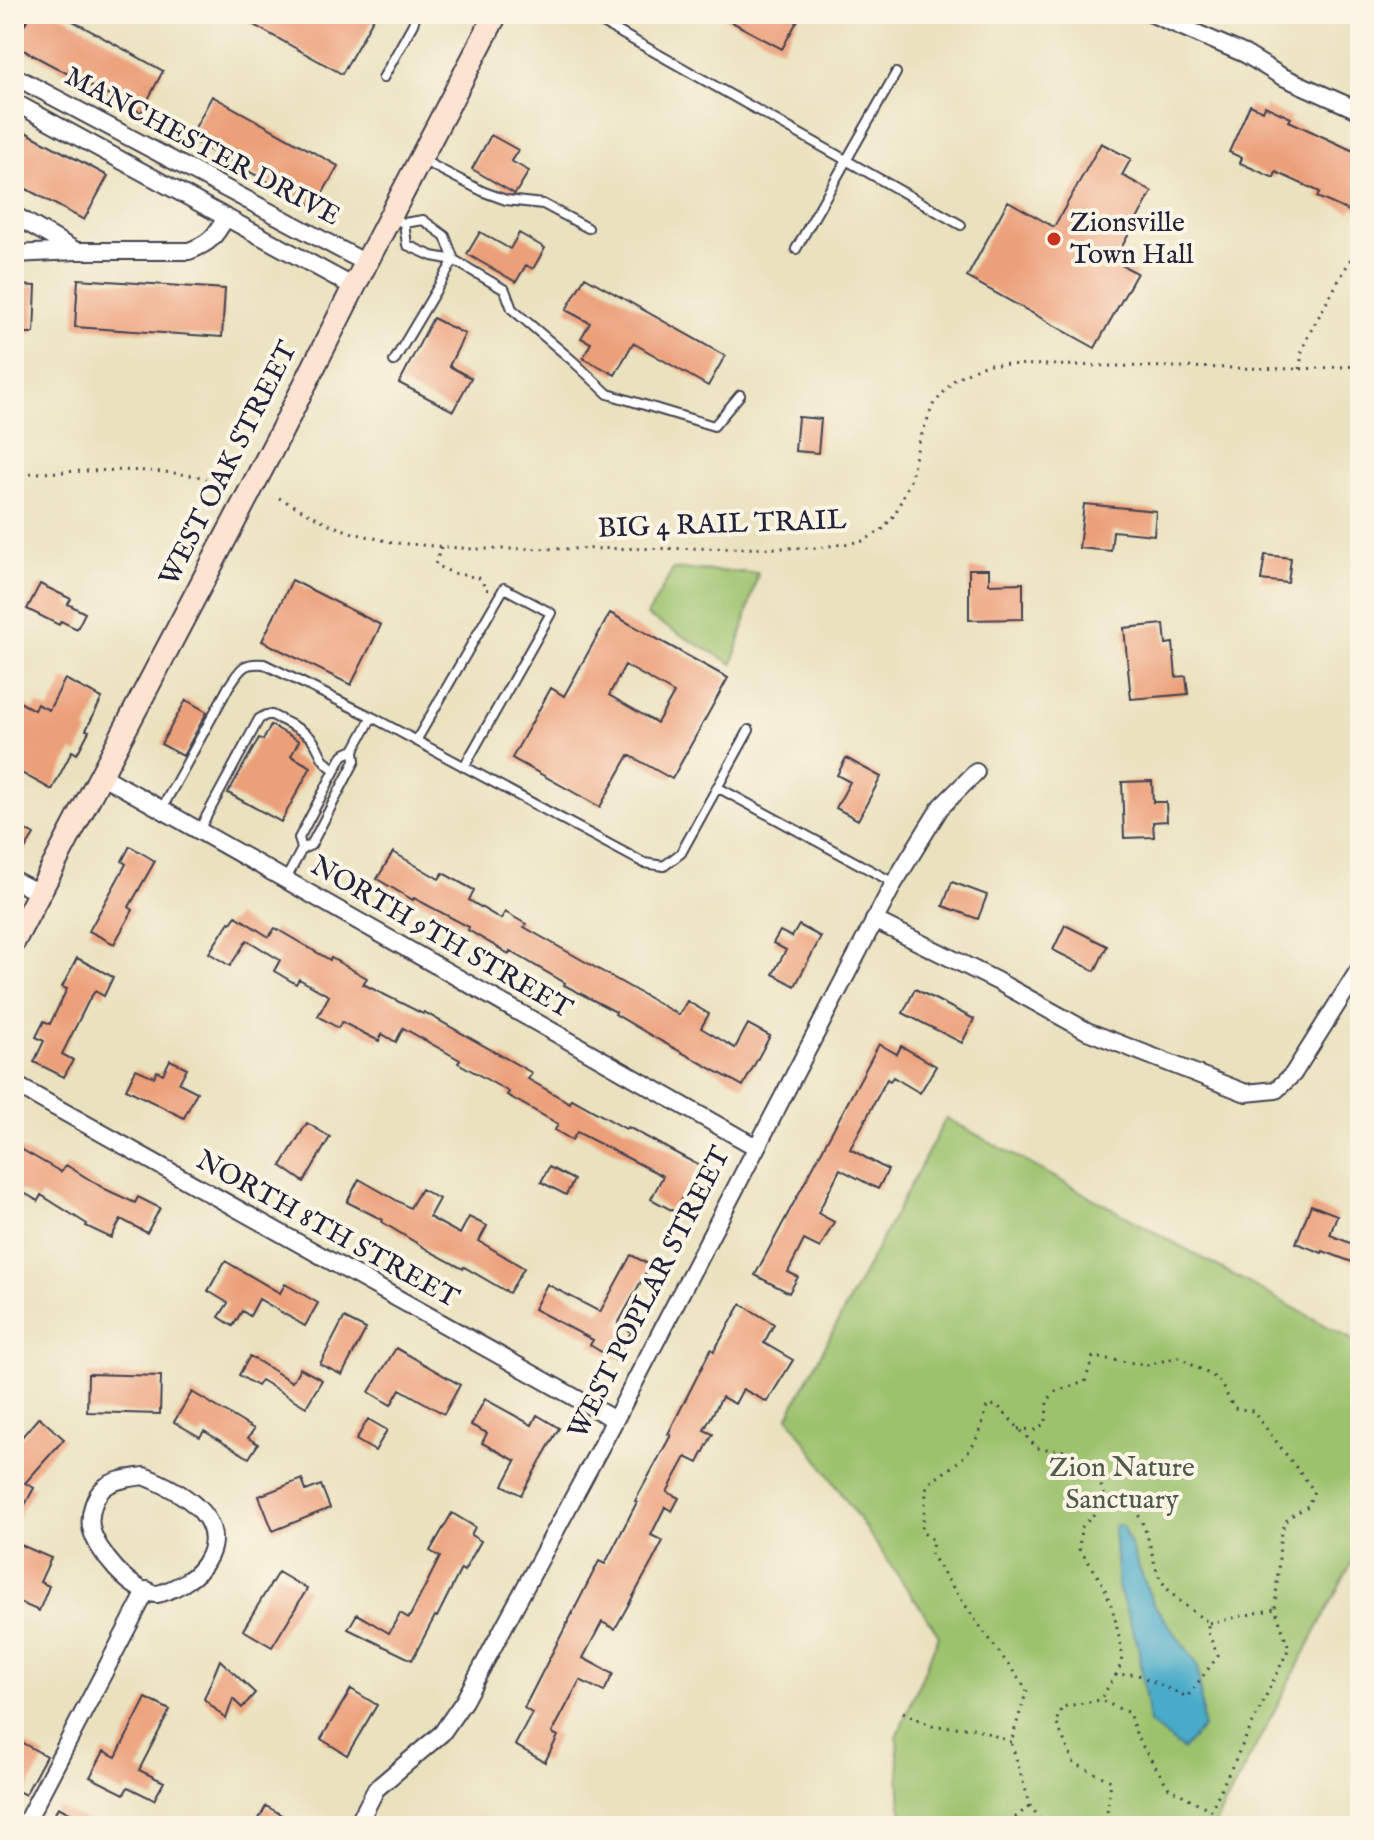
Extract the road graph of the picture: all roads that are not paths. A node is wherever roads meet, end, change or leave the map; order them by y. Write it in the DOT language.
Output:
graph roads {
  1 [pos="416,14"];
  2 [pos="496,14"];
  3 [pos="587,14"];
  4 [pos="1152,14"];
  5 [pos="896,73"];
  6 [pos="14,76"];
  7 [pos="383,78"];
  8 [pos="14,102"];
  9 [pos="1360,111"];
  10 [pos="421,159"];
  11 [pos="846,160"];
  12 [pos="14,215"];
  13 [pos="226,217"];
  14 [pos="397,220"];
  15 [pos="961,225"];
  16 [pos="588,228"];
  17 [pos="796,249"];
  18 [pos="76,251"];
  19 [pos="14,254"];
  20 [pos="454,260"];
  21 [pos="366,263"];
  22 [pos="354,287"];
  23 [pos="394,361"];
  24 [pos="740,395"];
  25 [pos="372,717"];
  26 [pos="749,730"];
  27 [pos="416,741"];
  28 [pos="354,750"];
  29 [pos="464,767"];
  30 [pos="335,770"];
  31 [pos="976,772"];
  32 [pos="101,775"];
  33 [pos="717,787"];
  34 [pos="161,810"];
  35 [pos="198,831"];
  36 [pos="302,849"];
  37 [pos="286,879"];
  38 [pos="14,880"];
  39 [pos="894,883"];
  40 [pos="39,893"];
  41 [pos="874,920"];
  42 [pos="14,941"];
  43 [pos="1360,968"];
  44 [pos="14,1084"];
  45 [pos="756,1147"];
  46 [pos="615,1420"];
  47 [pos="147,1590"];
  48 [pos="24,1826"];
  49 [pos="357,1826"];
  1 -- 7 [label="lane"];
  2 -- 10 [label="main road, WEST OAK STREET"];
  3 -- 11 [label="lane"];
  4 -- 9 [label="street"];
  5 -- 11 [label="lane"];
  6 -- 21 [label="street, MANCHESTER DRIVE"];
  8 -- 13 [label="street, MANCHESTER DRIVE"];
  10 -- 14 [label="main road, WEST OAK STREET"];
  10 -- 16 [label="lane"];
  11 -- 15 [label="lane"];
  11 -- 17 [label="lane"];
  12 -- 18 [label="street"];
  13 -- 18 [label="street"];
  13 -- 22 [label="street, MANCHESTER DRIVE"];
  14 -- 20 [label="lane"];
  14 -- 20 [label="lane"];
  14 -- 21 [label="main road, WEST OAK STREET"];
  18 -- 19 [label="street"];
  20 -- 23 [label="lane"];
  20 -- 24 [label="lane"];
  21 -- 22 [label="main road, WEST OAK STREET"];
  22 -- 32 [label="main road, WEST OAK STREET"];
  25 -- 27 [label="lane"];
  25 -- 28 [label="lane"];
  25 -- 34 [label="lane"];
  26 -- 33 [label="lane"];
  27 -- 29 [label="lane"];
  27 -- 29 [label="lane"];
  28 -- 30 [label="lane"];
  28 -- 36 [label="lane"];
  29 -- 33 [label="lane"];
  30 -- 35 [label="lane"];
  30 -- 36 [label="lane"];
  31 -- 39 [label="street, WEST POPLAR STREET"];
  32 -- 34 [label="street, NORTH 9TH STREET"];
  32 -- 40 [label="main road, WEST OAK STREET"];
  33 -- 39 [label="lane"];
  34 -- 35 [label="street, NORTH 9TH STREET"];
  35 -- 37 [label="street, NORTH 9TH STREET"];
  36 -- 37 [label="lane"];
  37 -- 45 [label="street, NORTH 9TH STREET"];
  38 -- 40 [label="street"];
  39 -- 41 [label="street, WEST POPLAR STREET"];
  40 -- 42 [label="main road, WEST OAK STREET"];
  41 -- 43 [label="street"];
  41 -- 45 [label="street, WEST POPLAR STREET"];
  44 -- 46 [label="street, NORTH 8TH STREET"];
  45 -- 46 [label="street, WEST POPLAR STREET"];
  46 -- 49 [label="street, WEST POPLAR STREET"];
  47 -- 47 [label="street"];
  47 -- 48 [label="street"];
}
